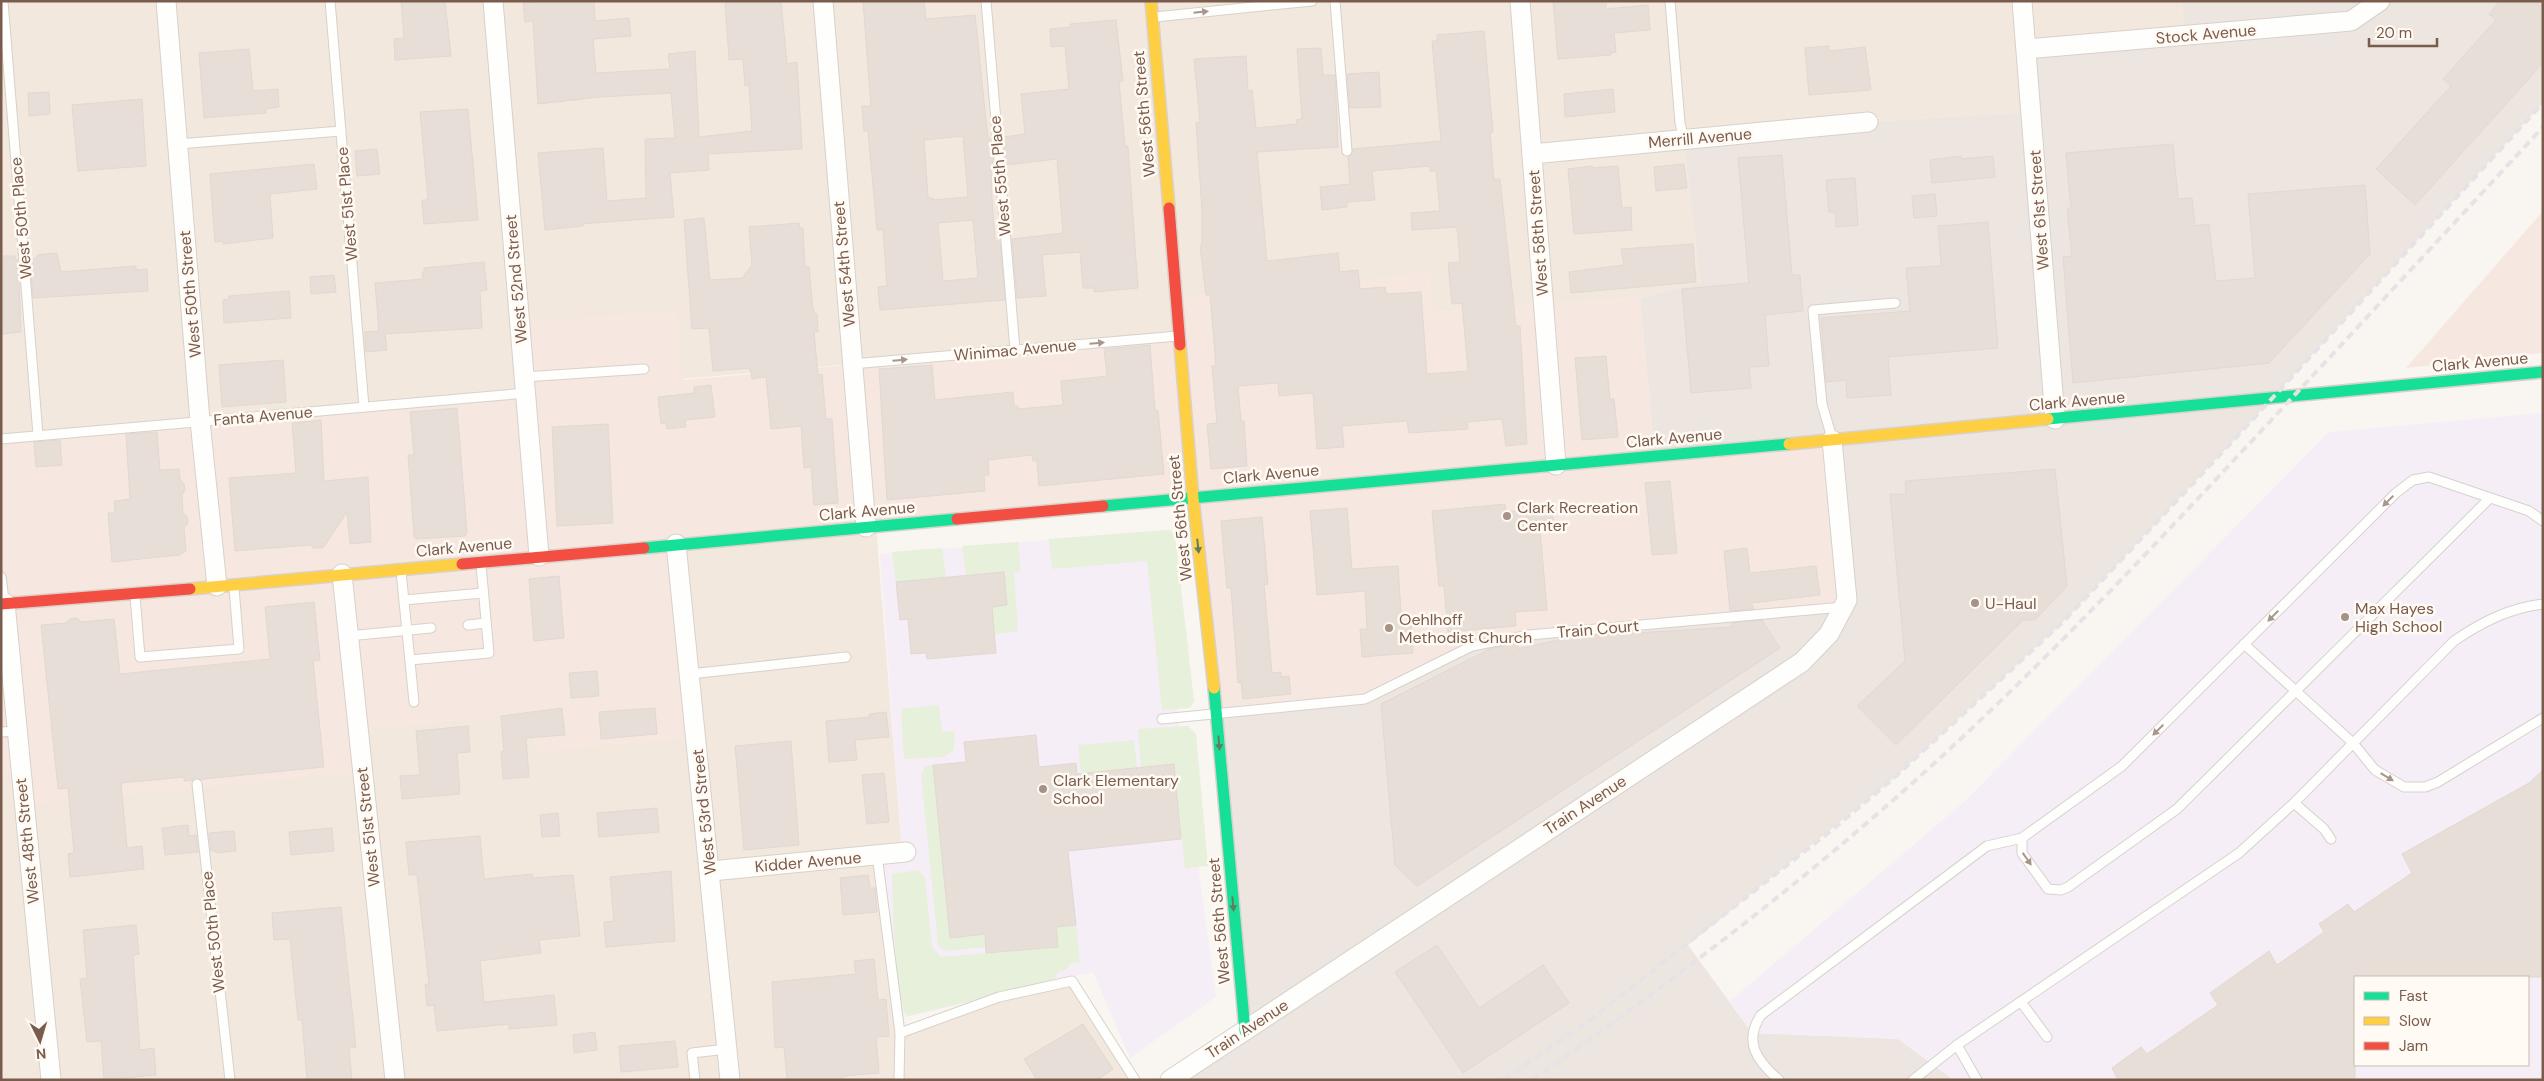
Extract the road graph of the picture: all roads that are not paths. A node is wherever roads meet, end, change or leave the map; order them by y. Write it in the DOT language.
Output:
graph roads {
  1 [pos="3,1"];
  2 [pos="166,1"];
  3 [pos="330,1"];
  4 [pos="493,1"];
  5 [pos="823,1"];
  6 [pos="986,1"];
  7 [pos="1151,1"];
  8 [pos="1312,1"];
  9 [pos="1335,1"];
  10 [pos="1520,1"];
  11 [pos="1670,1"];
  12 [pos="2022,1"];
  13 [pos="2349,1"];
  14 [pos="2380,1"];
  15 [pos="1153,17"];
  16 [pos="2351,21"];
  17 [pos="2027,49"];
  18 [pos="1868,122"];
  19 [pos="341,131"];
  20 [pos="1684,140"];
  21 [pos="178,144"];
  22 [pos="1347,151"];
  23 [pos="1532,154"];
  24 [pos="1896,303"];
  25 [pos="1179,336"];
  26 [pos="1015,350"];
  27 [pos="852,364"];
  28 [pos="644,369"];
  29 [pos="2543,372"];
  30 [pos="525,385"];
  31 [pos="364,407"];
  32 [pos="2055,419"];
  33 [pos="200,421"];
  34 [pos="38,435"];
  35 [pos="1,439"];
  36 [pos="1832,440"];
  37 [pos="1556,465"];
  38 [pos="1193,498"];
  39 [pos="2490,498"];
  40 [pos="2543,521"];
  41 [pos="866,527"];
  42 [pos="676,544"];
  43 [pos="539,556"];
  44 [pos="481,562"];
  45 [pos="400,569"];
  46 [pos="342,574"];
  47 [pos="1,577"];
  48 [pos="225,585"];
  49 [pos="135,593"];
  50 [pos="483,593"];
  51 [pos="404,600"];
  52 [pos="3,603"];
  53 [pos="2543,604"];
  54 [pos="1844,607"];
  55 [pos="486,623"];
  56 [pos="468,625"];
  57 [pos="430,628"];
  58 [pos="407,630"];
  59 [pos="348,636"];
  60 [pos="2244,644"];
  61 [pos="846,657"];
  62 [pos="410,660"];
  63 [pos="690,674"];
  64 [pos="2296,692"];
  65 [pos="414,702"];
  66 [pos="1217,714"];
  67 [pos="2543,718"];
  68 [pos="1162,719"];
  69 [pos="9,732"];
  70 [pos="2353,743"];
  71 [pos="197,784"];
  72 [pos="2294,803"];
  73 [pos="2022,838"];
  74 [pos="2332,839"];
  75 [pos="906,852"];
  76 [pos="877,855"];
  77 [pos="710,871"];
  78 [pos="2020,1002"];
  79 [pos="1245,1031"];
  80 [pos="900,1033"];
  81 [pos="2047,1037"];
  82 [pos="1957,1045"];
  83 [pos="727,1049"];
  84 [pos="51,1080"];
  85 [pos="230,1080"];
  86 [pos="395,1080"];
  87 [pos="694,1080"];
  88 [pos="730,1080"];
  89 [pos="899,1080"];
  90 [pos="1136,1080"];
  91 [pos="1170,1080"];
  92 [pos="1779,1080"];
  93 [pos="1913,1080"];
  94 [pos="1977,1080"];
  1 -- 34 [label="lane, West 50th Place"];
  2 -- 21 [label="street, West 50th Street"];
  3 -- 19 [label="lane, West 51st Place"];
  4 -- 30 [label="street, West 52nd Street"];
  5 -- 27 [label="street, West 54th Street"];
  6 -- 26 [label="lane, West 55th Place"];
  7 -- 15 [label="street, West 56th Street"];
  15 -- 8 [label="lane, one-way"];
  9 -- 22 [label="lane"];
  10 -- 23 [label="street, West 58th Street"];
  11 -- 20 [label="lane"];
  12 -- 17 [label="street, West 61st Street"];
  13 -- 16 [label="street"];
  14 -- 16 [label="street, Stock Avenue"];
  15 -- 25 [label="street, West 56th Street"];
  16 -- 17 [label="street, Stock Avenue"];
  17 -- 32 [label="street, West 61st Street"];
  18 -- 20 [label="street, Merrill Avenue"];
  19 -- 21 [label="lane"];
  19 -- 31 [label="lane, West 51st Place"];
  20 -- 23 [label="street, Merrill Avenue"];
  21 -- 33 [label="street, West 50th Street"];
  23 -- 37 [label="street, West 58th Street"];
  24 -- 36 [label="lane"];
  26 -- 25 [label="lane, Winimac Avenue, one-way"];
  25 -- 38 [label="street, West 56th Street"];
  27 -- 26 [label="lane, Winimac Avenue, one-way"];
  27 -- 41 [label="street, West 54th Street"];
  28 -- 30 [label="lane, Fanta Avenue"];
  29 -- 32 [label="street, Clark Avenue"];
  30 -- 31 [label="lane, Fanta Avenue"];
  30 -- 43 [label="street, West 52nd Street"];
  31 -- 33 [label="lane, Fanta Avenue"];
  32 -- 36 [label="street, Clark Avenue"];
  33 -- 34 [label="lane, Fanta Avenue"];
  33 -- 48 [label="street, West 50th Street"];
  34 -- 35 [label="lane, Fanta Avenue"];
  36 -- 37 [label="street, Clark Avenue"];
  36 -- 54 [label="street, Train Avenue"];
  37 -- 38 [label="street, Clark Avenue"];
  38 -- 41 [label="street, Clark Avenue"];
  38 -- 66 [label="street, West 56th Street, one-way"];
  39 -- 40 [label="lane"];
  39 -- 60 [label="lane, one-way"];
  39 -- 64 [label="lane"];
  41 -- 42 [label="street, Clark Avenue"];
  42 -- 43 [label="street, Clark Avenue"];
  42 -- 63 [label="street, West 53rd Street"];
  43 -- 44 [label="street, Clark Avenue"];
  44 -- 45 [label="street, Clark Avenue"];
  44 -- 50 [label="lane"];
  45 -- 46 [label="street, Clark Avenue"];
  45 -- 51 [label="lane"];
  46 -- 48 [label="street, Clark Avenue"];
  46 -- 59 [label="street, West 51st Street"];
  47 -- 52 [label="lane"];
  48 -- 49 [label="street, Clark Avenue"];
  48 -- 49 [label="lane"];
  49 -- 52 [label="street, Clark Avenue"];
  50 -- 51 [label="lane"];
  50 -- 55 [label="lane"];
  51 -- 58 [label="lane"];
  52 -- 69 [label="street, West 48th Street"];
  53 -- 70 [label="lane"];
  54 -- 66 [label="lane, Train Court"];
  54 -- 79 [label="street, Train Avenue"];
  55 -- 56 [label="lane"];
  55 -- 62 [label="lane"];
  57 -- 58 [label="lane"];
  58 -- 59 [label="lane"];
  58 -- 62 [label="lane"];
  59 -- 86 [label="street, West 51st Street"];
  60 -- 64 [label="lane"];
  60 -- 73 [label="lane, one-way"];
  61 -- 63 [label="lane"];
  62 -- 65 [label="lane"];
  63 -- 77 [label="street, West 53rd Street"];
  64 -- 70 [label="lane"];
  73 -- 64 [label="lane, one-way"];
  66 -- 68 [label="lane, Train Court"];
  66 -- 79 [label="street, West 56th Street, one-way"];
  70 -- 67 [label="lane, one-way"];
  69 -- 84 [label="street, West 48th Street"];
  70 -- 72 [label="lane"];
  71 -- 85 [label="lane, West 50th Place"];
  72 -- 74 [label="lane"];
  72 -- 78 [label="lane"];
  73 -- 92 [label="lane"];
  75 -- 76 [label="street, Kidder Avenue"];
  76 -- 77 [label="street, Kidder Avenue"];
  76 -- 80 [label="lane"];
  77 -- 83 [label="street, West 53rd Street"];
  78 -- 81 [label="lane"];
  78 -- 82 [label="lane"];
  79 -- 91 [label="street, Train Avenue"];
  80 -- 89 [label="lane"];
  80 -- 90 [label="lane"];
  82 -- 93 [label="lane"];
  82 -- 94 [label="lane"];
  83 -- 87 [label="lane"];
  83 -- 88 [label="street, West 53rd Street"];
}
